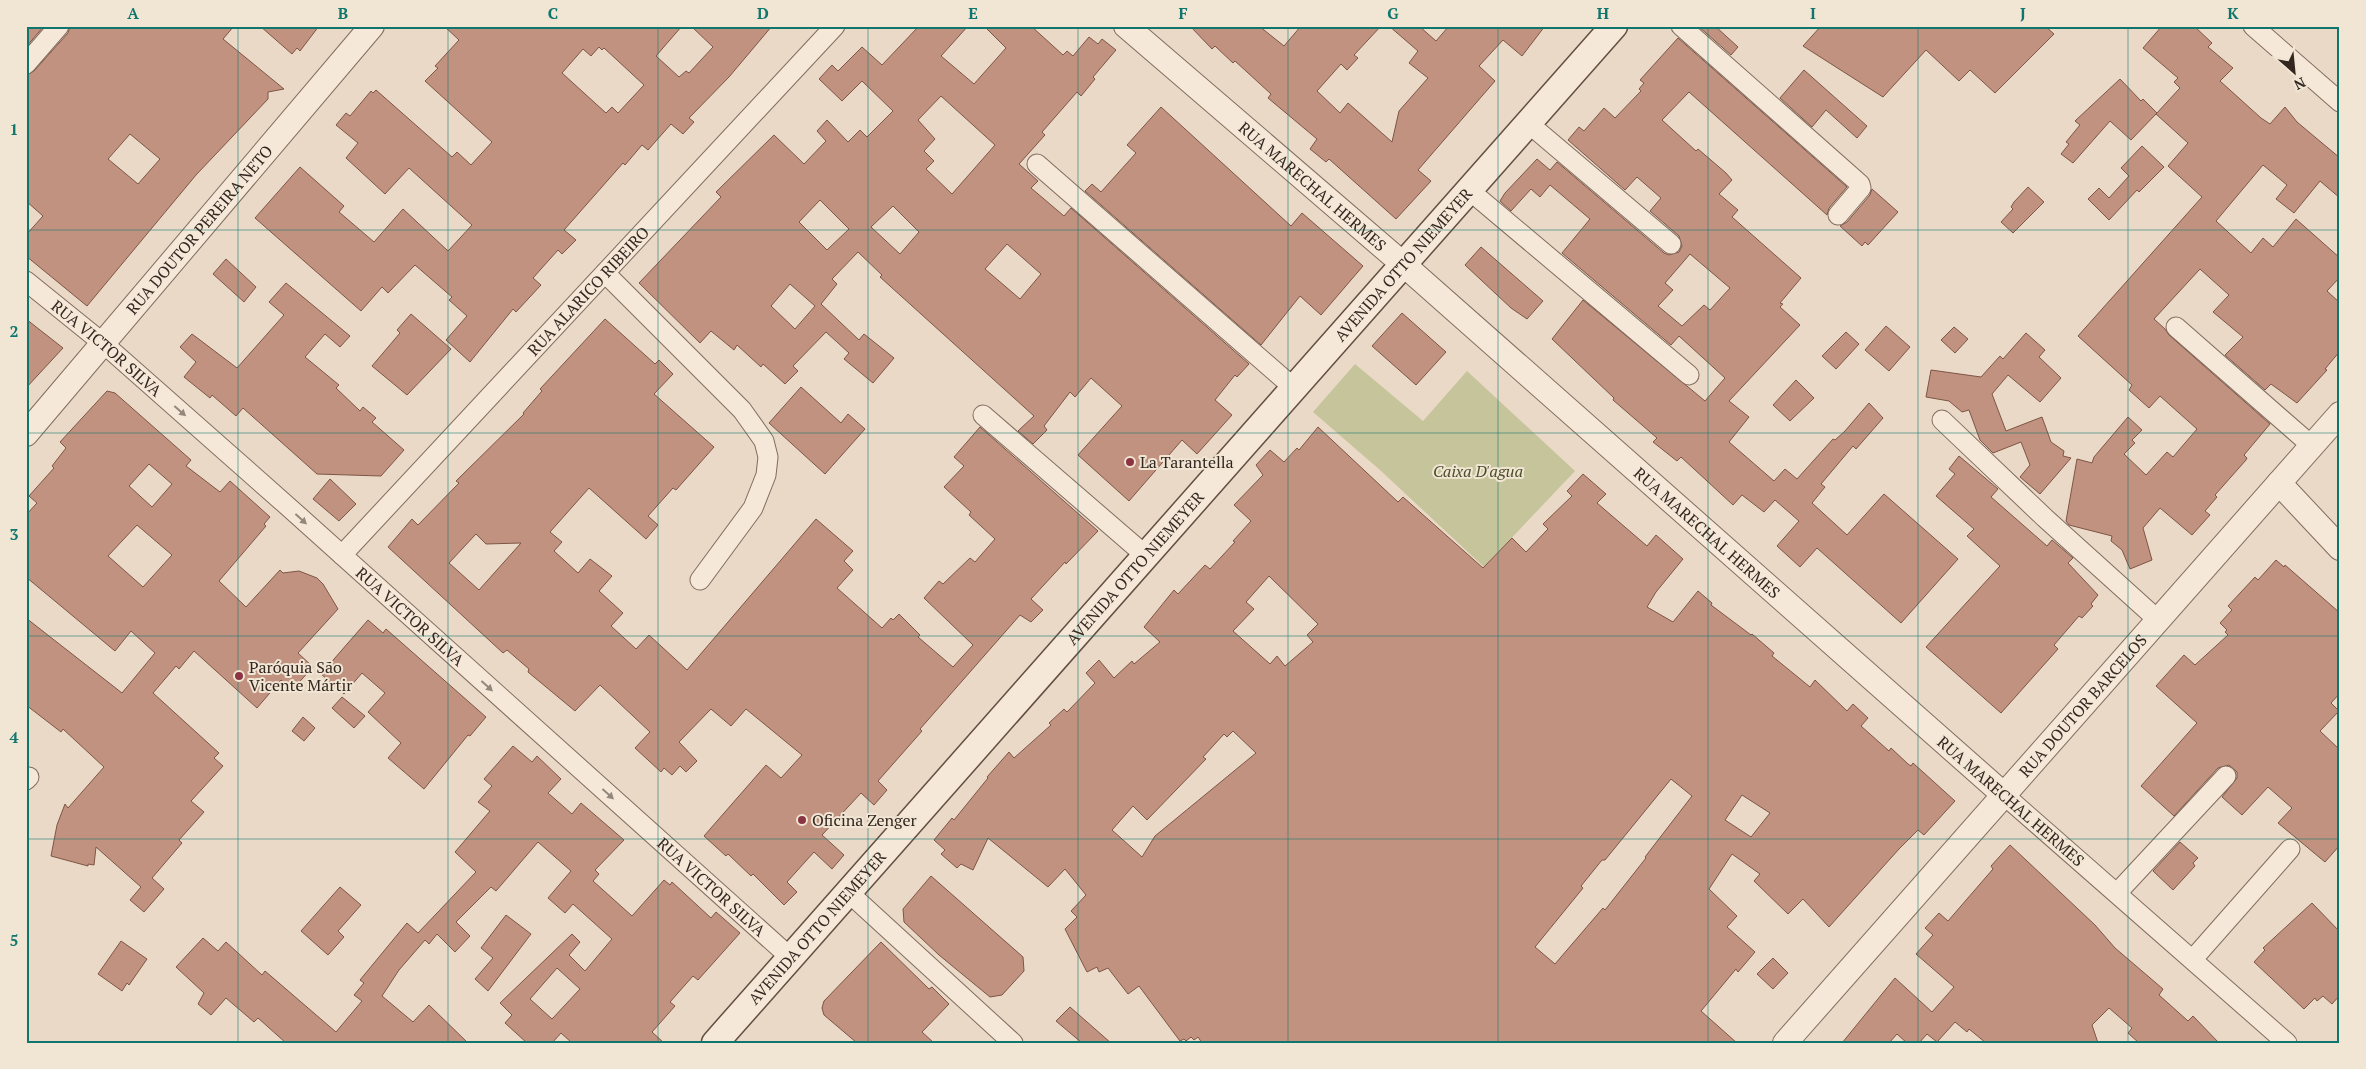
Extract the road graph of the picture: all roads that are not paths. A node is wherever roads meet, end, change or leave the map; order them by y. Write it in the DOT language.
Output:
graph roads {
  1 [pos="59,26"];
  2 [pos="372,26"];
  3 [pos="836,26"];
  4 [pos="1126,26"];
  5 [pos="1681,26"];
  6 [pos="2253,26"];
  7 [pos="1604,30"];
  8 [pos="26,64"];
  9 [pos="2340,102"];
  10 [pos="1528,123"];
  11 [pos="1037,164"];
  12 [pos="1469,190"];
  13 [pos="1838,215"];
  14 [pos="1670,244"];
  15 [pos="1403,264"];
  16 [pos="604,273"];
  17 [pos="26,281"];
  18 [pos="2176,327"];
  19 [pos="104,344"];
  20 [pos="1689,375"];
  21 [pos="1294,388"];
  22 [pos="2340,414"];
  23 [pos="983,415"];
  24 [pos="1942,420"];
  25 [pos="26,434"];
  26 [pos="2312,446"];
  27 [pos="2279,483"];
  28 [pos="2340,548"];
  29 [pos="342,555"];
  30 [pos="1145,555"];
  31 [pos="700,580"];
  32 [pos="2158,620"];
  33 [pos="2226,776"];
  34 [pos="2003,794"];
  35 [pos="2290,850"];
  36 [pos="848,892"];
  37 [pos="2117,893"];
  38 [pos="791,958"];
  39 [pos="2193,959"];
  40 [pos="715,1043"];
  41 [pos="1013,1043"];
  42 [pos="1785,1043"];
  43 [pos="2287,1043"];
  1 -- 8 [label="street"];
  2 -- 19 [label="street, RUA DOUTOR PEREIRA NETO"];
  3 -- 16 [label="street, RUA ALARICO RIBEIRO"];
  4 -- 15 [label="street, RUA MARECHAL HERMES"];
  5 -- 13 [label="street"];
  6 -- 9 [label="street"];
  7 -- 10 [label="main road, AVENIDA OTTO NIEMEYER"];
  10 -- 12 [label="main road, AVENIDA OTTO NIEMEYER"];
  10 -- 14 [label="street"];
  11 -- 21 [label="street"];
  12 -- 15 [label="main road, AVENIDA OTTO NIEMEYER"];
  12 -- 20 [label="street"];
  15 -- 21 [label="main road, AVENIDA OTTO NIEMEYER"];
  15 -- 34 [label="street, RUA MARECHAL HERMES"];
  16 -- 29 [label="street, RUA ALARICO RIBEIRO"];
  16 -- 31 [label="street"];
  17 -- 19 [label="street, RUA VICTOR SILVA"];
  18 -- 26 [label="street"];
  19 -- 25 [label="street, RUA DOUTOR PEREIRA NETO"];
  19 -- 29 [label="street, RUA VICTOR SILVA, one-way"];
  21 -- 30 [label="main road, AVENIDA OTTO NIEMEYER"];
  22 -- 26 [label="street, RUA DOUTOR BARCELOS"];
  23 -- 30 [label="street"];
  24 -- 32 [label="street"];
  26 -- 27 [label="street, RUA DOUTOR BARCELOS"];
  27 -- 28 [label="street"];
  27 -- 32 [label="street, RUA DOUTOR BARCELOS"];
  29 -- 38 [label="street, RUA VICTOR SILVA, one-way"];
  30 -- 36 [label="main road, AVENIDA OTTO NIEMEYER"];
  32 -- 34 [label="street, RUA DOUTOR BARCELOS"];
  33 -- 37 [label="street"];
  34 -- 37 [label="street, RUA MARECHAL HERMES"];
  34 -- 42 [label="street, RUA DOUTOR BARCELOS"];
  35 -- 39 [label="street"];
  36 -- 38 [label="main road, AVENIDA OTTO NIEMEYER"];
  36 -- 41 [label="street"];
  37 -- 39 [label="street, RUA MARECHAL HERMES"];
  38 -- 40 [label="main road, AVENIDA OTTO NIEMEYER"];
  39 -- 43 [label="street, RUA MARECHAL HERMES"];
}
